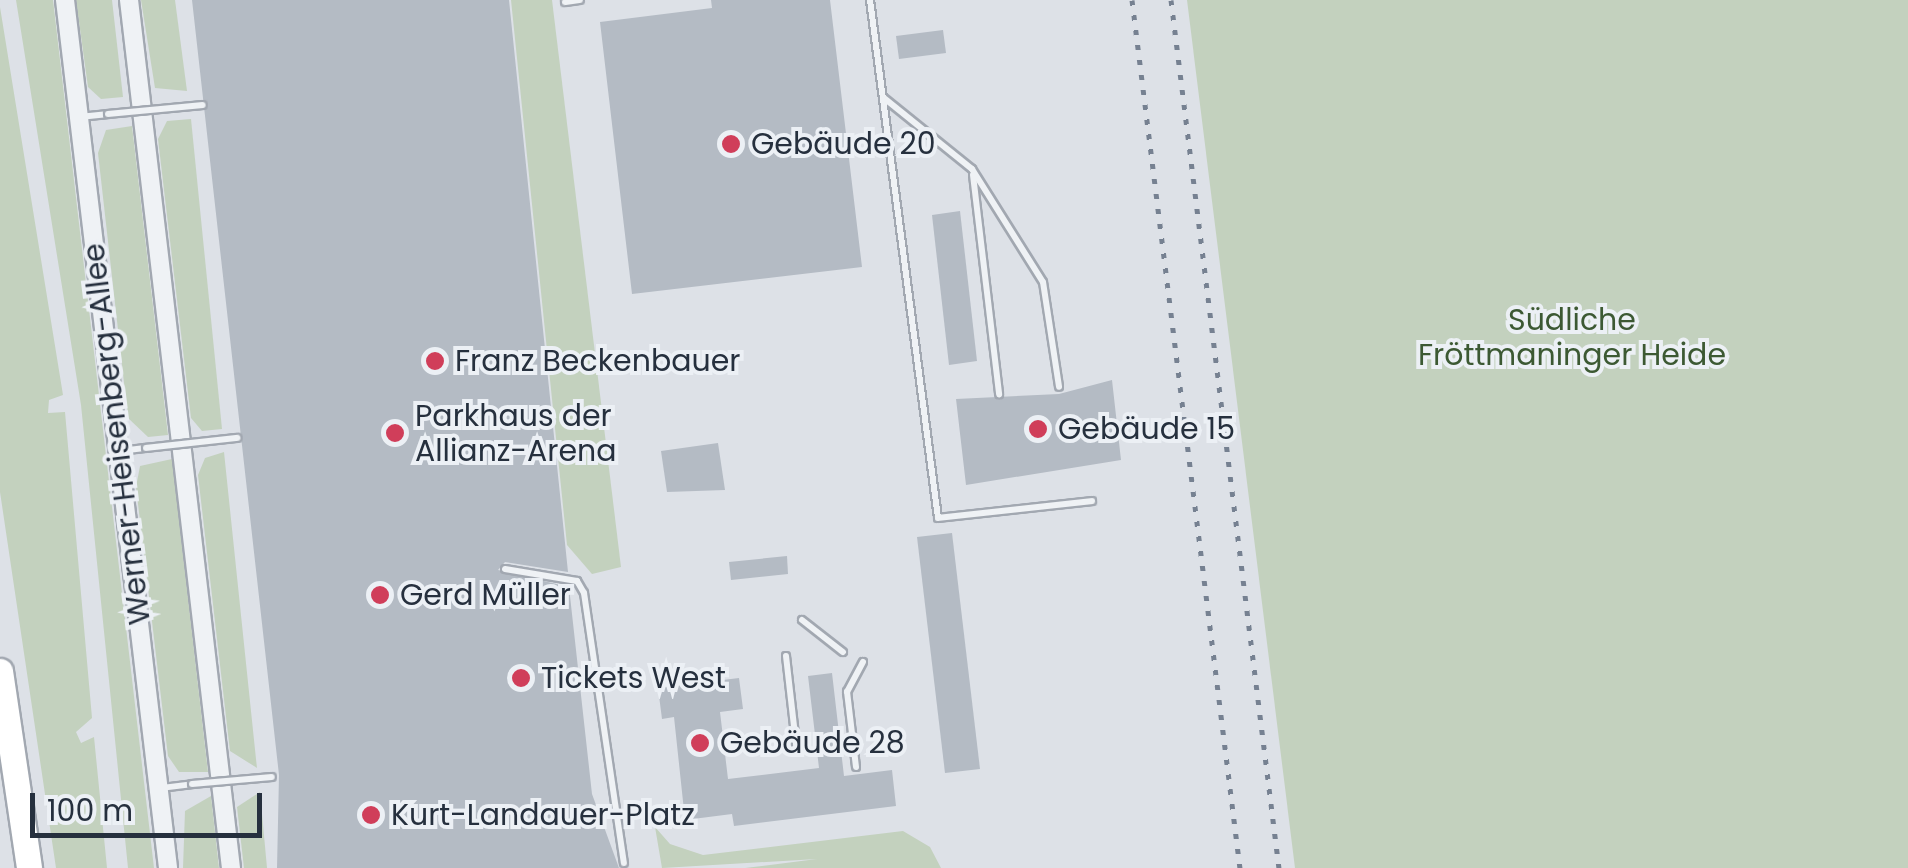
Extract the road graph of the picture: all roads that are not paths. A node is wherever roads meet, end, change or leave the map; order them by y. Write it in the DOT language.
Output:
graph roads {
  1 [pos="65,0"];
  2 [pos="130,0"];
  3 [pos="580,0"];
  4 [pos="870,0"];
  5 [pos="565,2"];
  6 [pos="883,97"];
  7 [pos="203,105"];
  8 [pos="79,118"];
  9 [pos="972,169"];
  10 [pos="1059,387"];
  11 [pos="999,394"];
  12 [pos="237,438"];
  13 [pos="119,451"];
  14 [pos="1092,501"];
  15 [pos="504,569"];
  16 [pos="802,620"];
  17 [pos="844,652"];
  18 [pos="786,656"];
  19 [pos="863,662"];
  20 [pos="0,671"];
  21 [pos="796,744"];
  22 [pos="856,767"];
  23 [pos="272,777"];
  24 [pos="160,788"];
  25 [pos="624,863"];
  26 [pos="29,868"];
  27 [pos="168,868"];
  28 [pos="231,868"];
  1 -- 8 [label="street, Werner-Heisenberg-Allee"];
  2 -- 28 [label="street, Werner-Heisenberg-Allee"];
  3 -- 5 [label="lane"];
  4 -- 6 [label="lane"];
  6 -- 9 [label="lane"];
  6 -- 14 [label="lane"];
  7 -- 8 [label="lane, bridge"];
  8 -- 13 [label="street, Werner-Heisenberg-Allee"];
  9 -- 10 [label="lane"];
  9 -- 11 [label="lane"];
  12 -- 13 [label="lane, bridge"];
  13 -- 24 [label="street, Werner-Heisenberg-Allee"];
  15 -- 25 [label="lane"];
  16 -- 17 [label="lane"];
  18 -- 21 [label="lane"];
  19 -- 22 [label="lane"];
  20 -- 26 [label="highway"];
  23 -- 24 [label="lane, bridge"];
  24 -- 27 [label="street, Werner-Heisenberg-Allee"];
}
